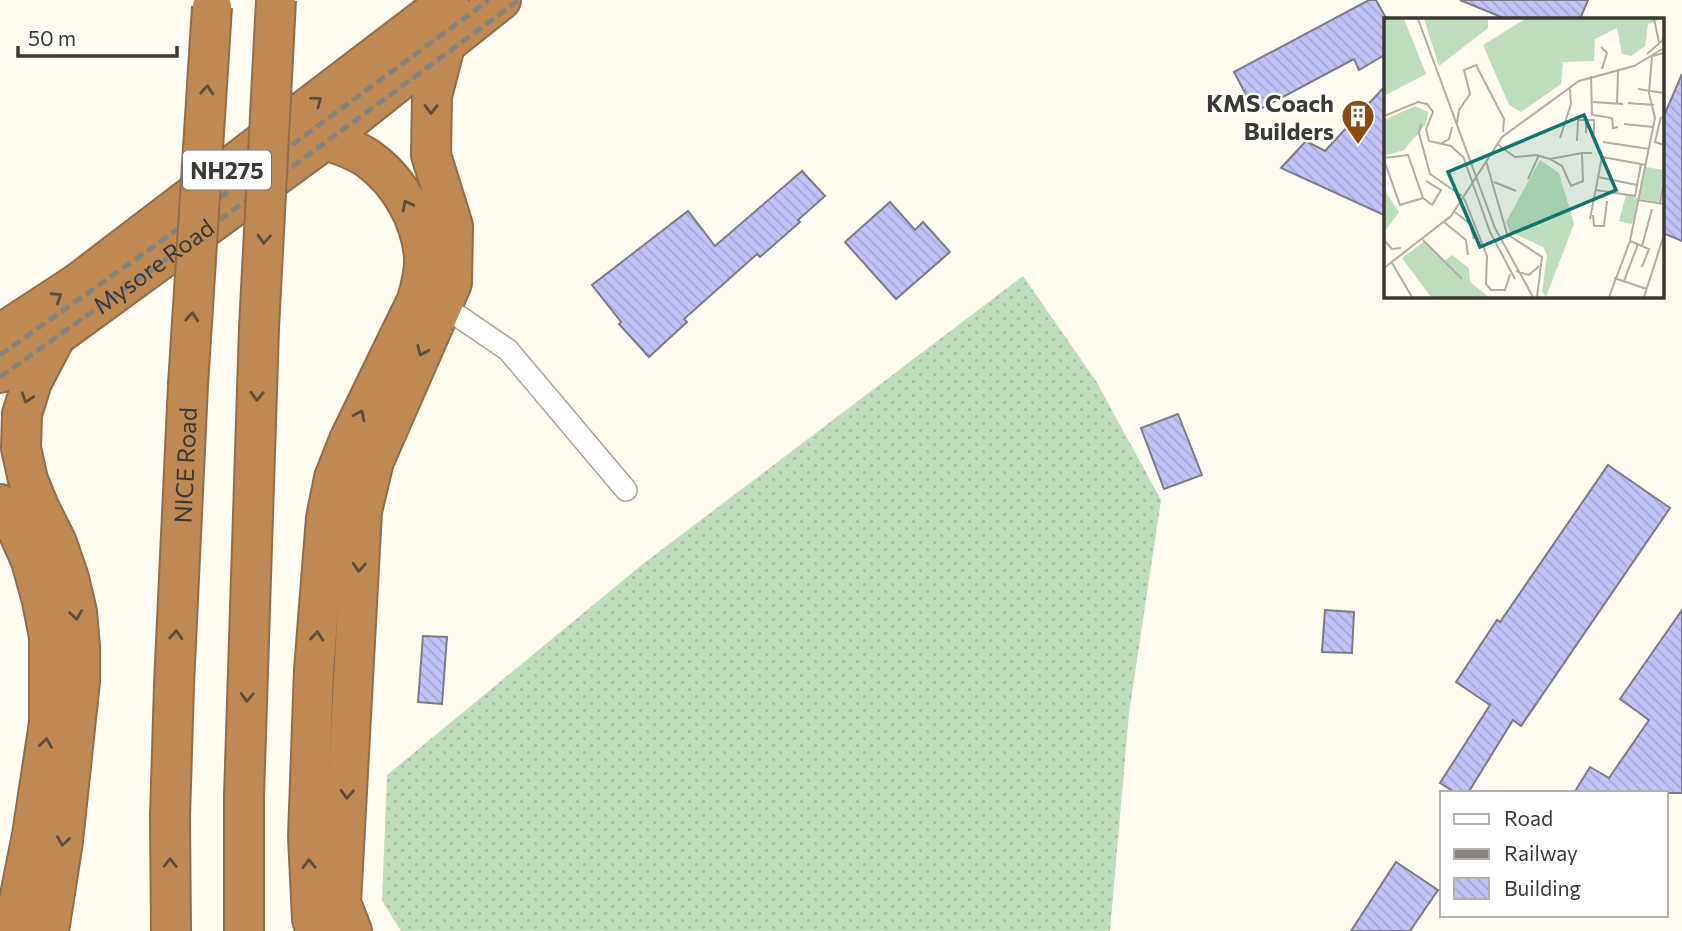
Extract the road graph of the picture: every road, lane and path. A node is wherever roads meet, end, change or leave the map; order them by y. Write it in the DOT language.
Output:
graph roads {
  1 [pos="276,0"];
  2 [pos="449,0"];
  3 [pos="501,0"];
  4 [pos="213,3"];
  5 [pos="446,42"];
  6 [pos="325,140"];
  7 [pos="443,304"];
  8 [pos="0,334"];
  9 [pos="56,336"];
  10 [pos="0,373"];
  11 [pos="625,490"];
  12 [pos="0,504"];
  13 [pos="13,931"];
  14 [pos="48,931"];
  15 [pos="170,931"];
  16 [pos="244,931"];
  17 [pos="316,931"];
  18 [pos="352,931"];
  1 -- 16 [label="highway, one-way, bridge"];
  8 -- 2 [label="highway, Mysore Road / NH275, one-way"];
  3 -- 5 [label="highway, Mysore Road / NH275"];
  15 -- 4 [label="highway, NICE Road, one-way, bridge"];
  5 -- 6 [label="highway, Mysore Road / NH275"];
  5 -- 7 [label="highway, one-way"];
  6 -- 9 [label="highway, Mysore Road / NH275"];
  17 -- 6 [label="highway, one-way"];
  7 -- 11 [label="street"];
  7 -- 18 [label="highway, one-way"];
  9 -- 10 [label="highway, Mysore Road / NH275"];
  9 -- 14 [label="highway, one-way"];
  13 -- 12 [label="highway, one-way"];
}
